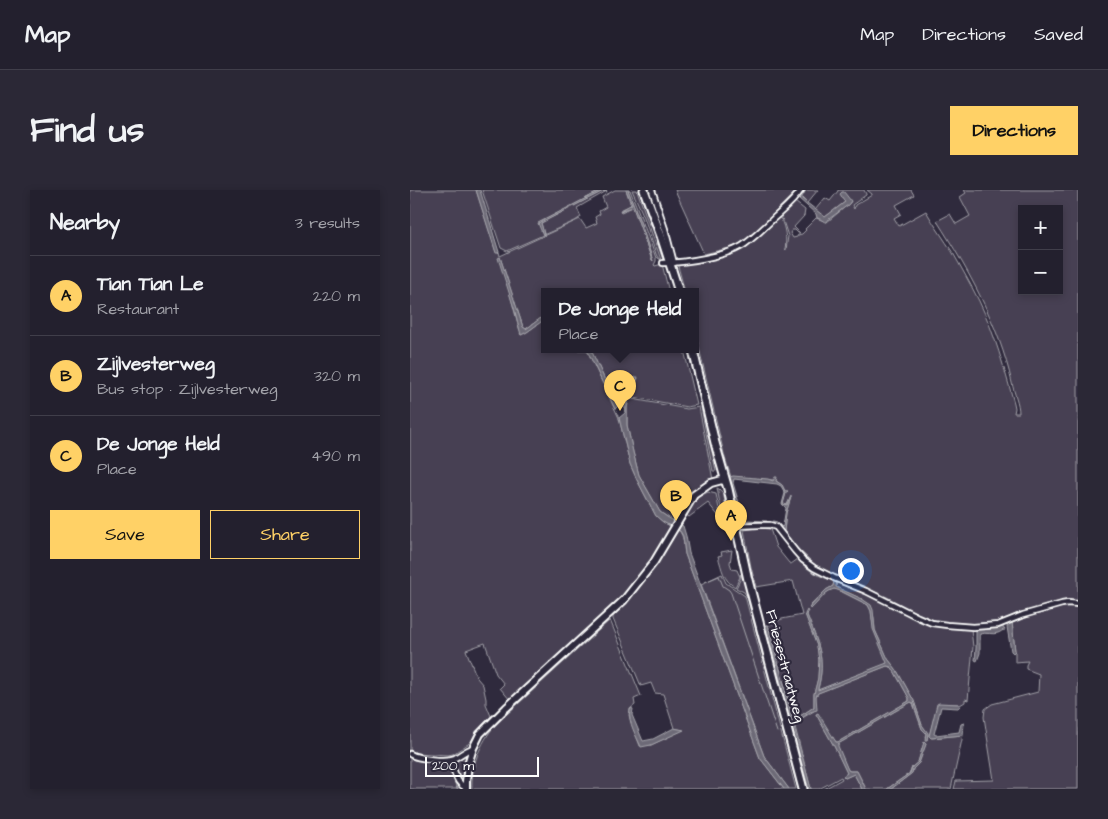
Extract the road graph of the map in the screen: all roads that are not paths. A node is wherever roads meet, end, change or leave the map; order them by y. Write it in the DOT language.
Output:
graph roads {
  1 [pos="644,190"];
  2 [pos="652,190"];
  3 [pos="801,190"];
  4 [pos="669,263"];
  5 [pos="677,288"];
  6 [pos="693,353"];
  7 [pos="723,482"];
  8 [pos="734,526"];
  9 [pos="1078,604"];
  10 [pos="472,748"];
  11 [pos="410,754"];
  12 [pos="455,758"];
  13 [pos="448,760"];
  14 [pos="453,765"];
  15 [pos="466,789"];
  16 [pos="803,789"];
  1 -- 4 [label="main road"];
  2 -- 4 [label="street"];
  3 -- 4 [label="street"];
  4 -- 5 [label="main road"];
  6 -- 7 [label="main road, Friesestraatweg"];
  7 -- 8 [label="main road, Friesestraatweg"];
  7 -- 10 [label="main road"];
  8 -- 9 [label="street"];
  8 -- 16 [label="main road, Friesestraatweg"];
  10 -- 12 [label="street"];
  10 -- 15 [label="main road"];
  11 -- 13 [label="street"];
  12 -- 13 [label="street"];
  12 -- 14 [label="street"];
  13 -- 14 [label="street"];
  14 -- 15 [label="street"];
}
